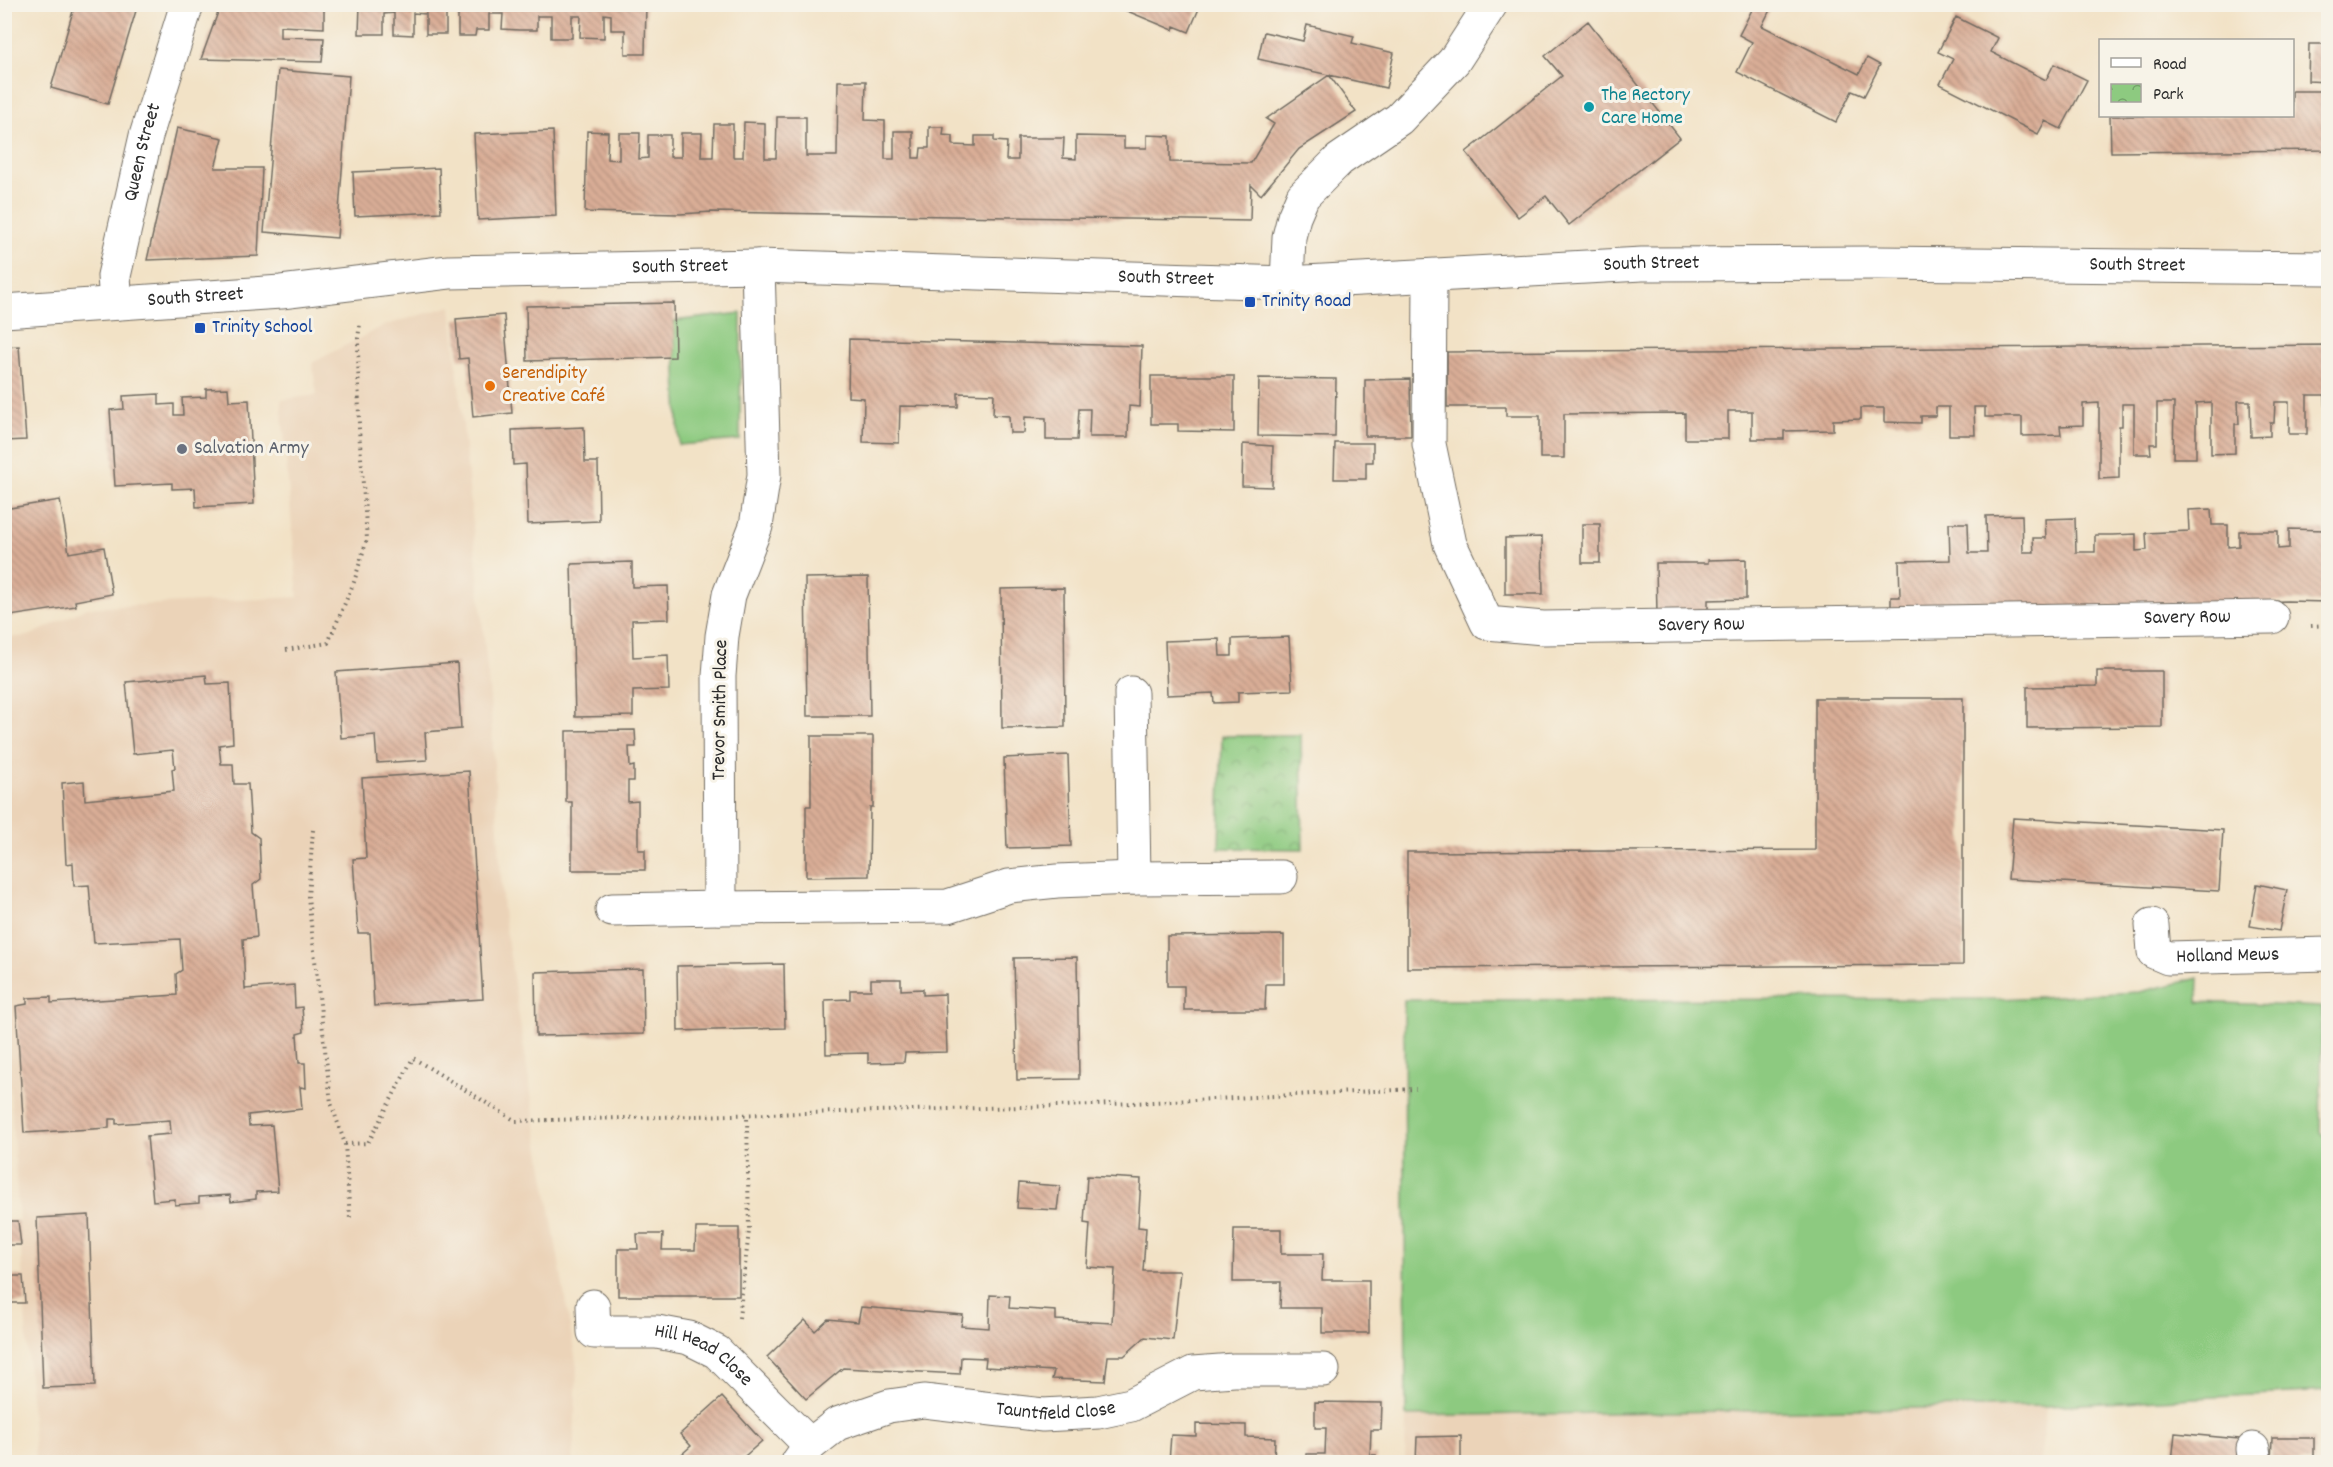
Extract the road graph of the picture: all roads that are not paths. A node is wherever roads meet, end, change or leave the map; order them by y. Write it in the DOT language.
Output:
graph roads {
  1 [pos="187,4"];
  2 [pos="1491,4"];
  3 [pos="758,266"];
  4 [pos="2328,268"];
  5 [pos="1430,276"];
  6 [pos="1287,283"];
  7 [pos="116,303"];
  8 [pos="4,312"];
  9 [pos="2272,617"];
  10 [pos="1131,693"];
  11 [pos="1281,877"];
  12 [pos="1134,878"];
  13 [pos="720,908"];
  14 [pos="612,910"];
  15 [pos="2152,925"];
  16 [pos="2328,954"];
  17 [pos="593,1306"];
  18 [pos="1323,1370"];
  19 [pos="804,1454"];
  1 -- 7 [label="street, Queen Street"];
  2 -- 6 [label="street"];
  3 -- 6 [label="street, South Street"];
  3 -- 7 [label="street, South Street"];
  3 -- 13 [label="street, Trevor Smith Place"];
  4 -- 5 [label="street, South Street"];
  5 -- 6 [label="street, South Street"];
  5 -- 9 [label="street, Savery Row"];
  7 -- 8 [label="street, South Street"];
  10 -- 12 [label="street"];
  11 -- 12 [label="street"];
  12 -- 13 [label="street"];
  13 -- 14 [label="street"];
  15 -- 16 [label="street, Holland Mews"];
  17 -- 19 [label="street, Hill Head Close"];
  18 -- 19 [label="street, Tauntfield Close"];
}
